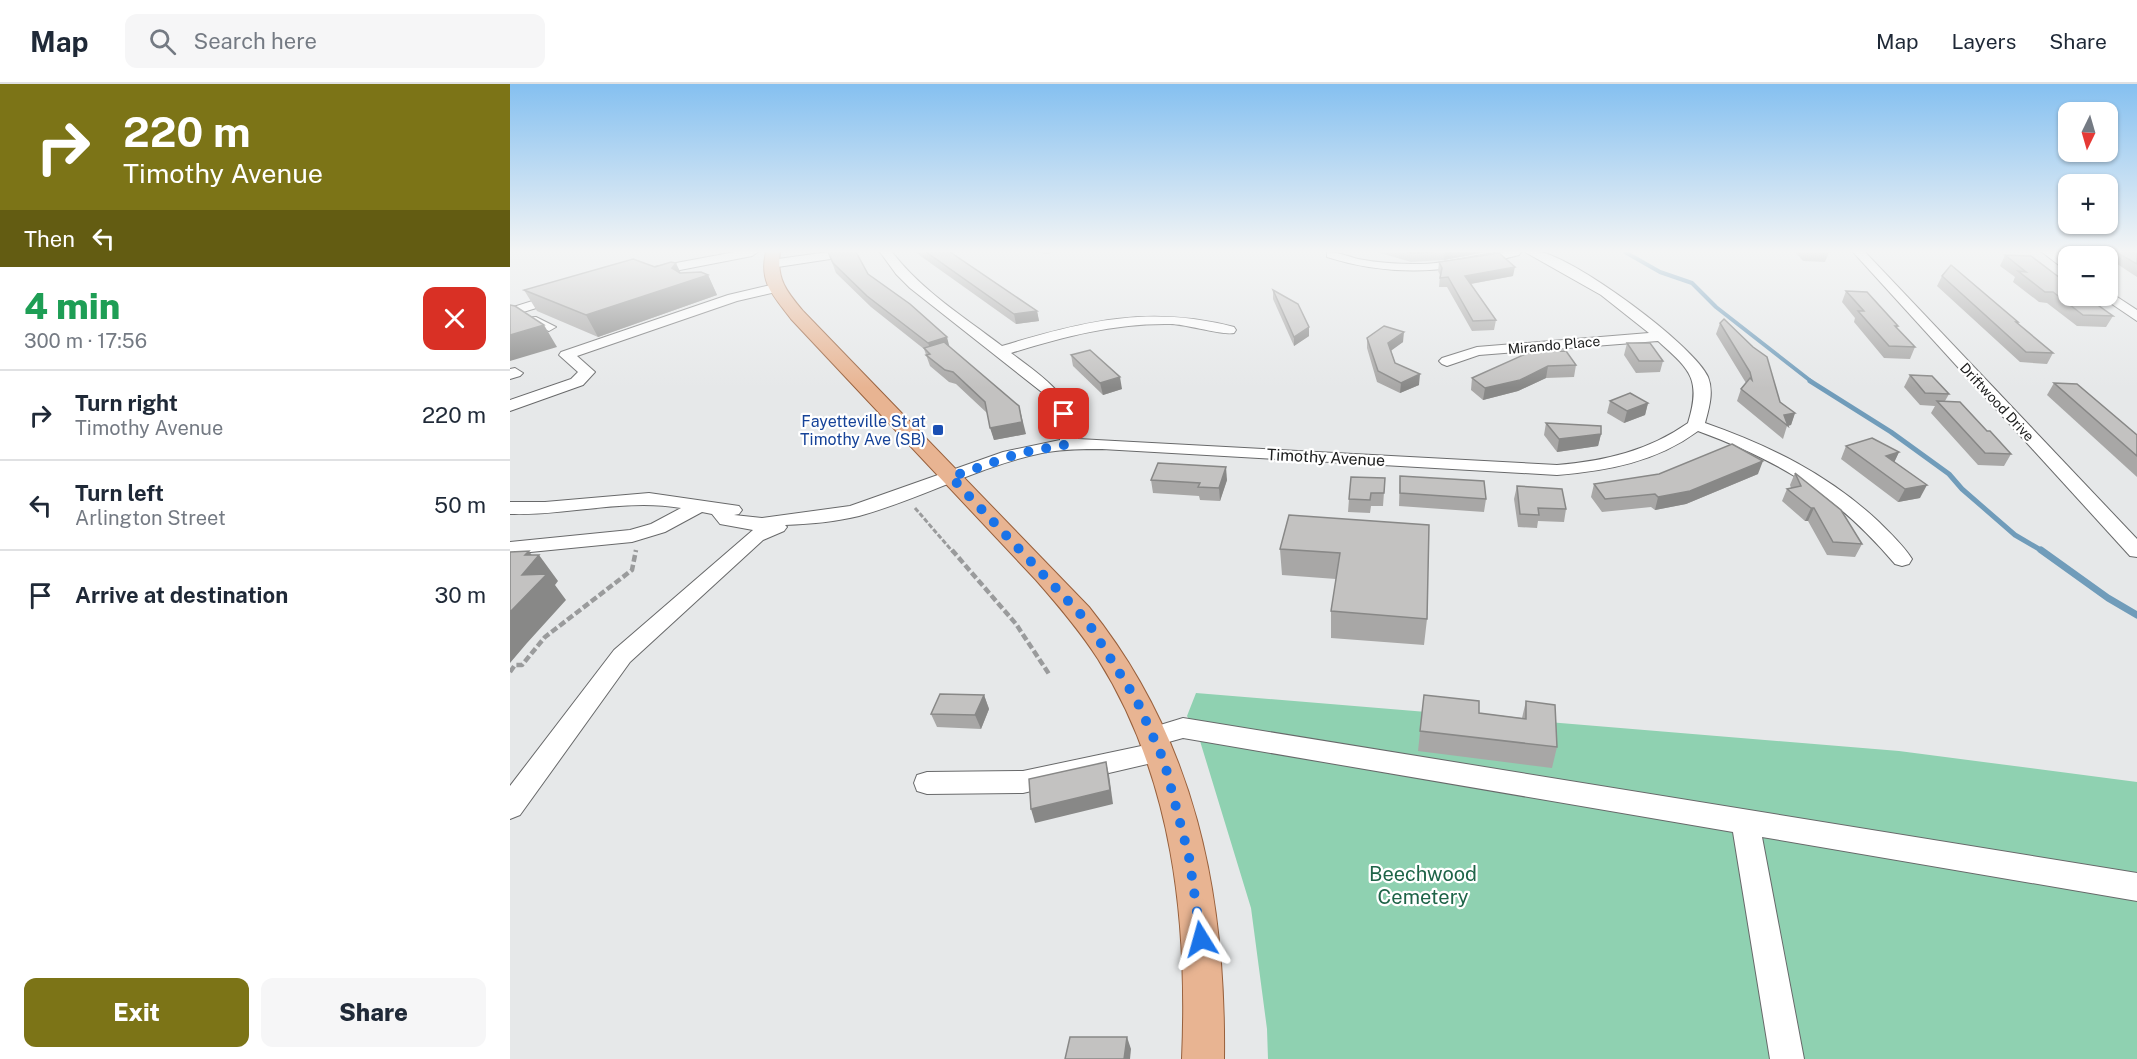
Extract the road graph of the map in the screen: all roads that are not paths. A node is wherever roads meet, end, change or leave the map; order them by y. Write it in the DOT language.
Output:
graph roads {
  1 [pos="558,298"];
  2 [pos="733,298"];
  3 [pos="783,298"];
  4 [pos="932,298"];
  5 [pos="1616,298"];
  6 [pos="1901,298"];
  7 [pos="2118,302"];
  8 [pos="510,312"];
  9 [pos="2137,316"];
  10 [pos="510,318"];
  11 [pos="549,327"];
  12 [pos="1229,330"];
  13 [pos="1662,336"];
  14 [pos="1002,351"];
  15 [pos="1447,361"];
  16 [pos="532,386"];
  17 [pos="510,393"];
  18 [pos="510,406"];
  19 [pos="1696,425"];
  20 [pos="1069,444"];
  21 [pos="951,477"];
  22 [pos="698,507"];
  23 [pos="510,508"];
  24 [pos="790,520"];
  25 [pos="510,548"];
  26 [pos="2137,551"];
  27 [pos="1902,559"];
  28 [pos="1156,744"];
  29 [pos="927,783"];
  30 [pos="510,807"];
  31 [pos="1745,822"];
  32 [pos="2137,887"];
  33 [pos="1203,1059"];
  34 [pos="1787,1059"];
  1 -- 8 [label="street"];
  2 -- 18 [label="street"];
  3 -- 21 [label="main road"];
  4 -- 14 [label="street"];
  5 -- 13 [label="street"];
  6 -- 26 [label="street, Driftwood Drive"];
  7 -- 9 [label="street"];
  10 -- 11 [label="street"];
  12 -- 14 [label="street"];
  13 -- 15 [label="street, Mirando Place"];
  13 -- 19 [label="street"];
  14 -- 20 [label="street"];
  16 -- 17 [label="street"];
  19 -- 20 [label="street, Timothy Avenue"];
  19 -- 27 [label="street"];
  20 -- 21 [label="street, Timothy Avenue"];
  21 -- 24 [label="street, Timothy Avenue"];
  21 -- 28 [label="main road"];
  22 -- 23 [label="street"];
  22 -- 24 [label="street"];
  22 -- 25 [label="street"];
  24 -- 30 [label="street"];
  28 -- 29 [label="street"];
  28 -- 31 [label="street"];
  28 -- 33 [label="main road"];
  31 -- 32 [label="street"];
  31 -- 34 [label="street"];
}
